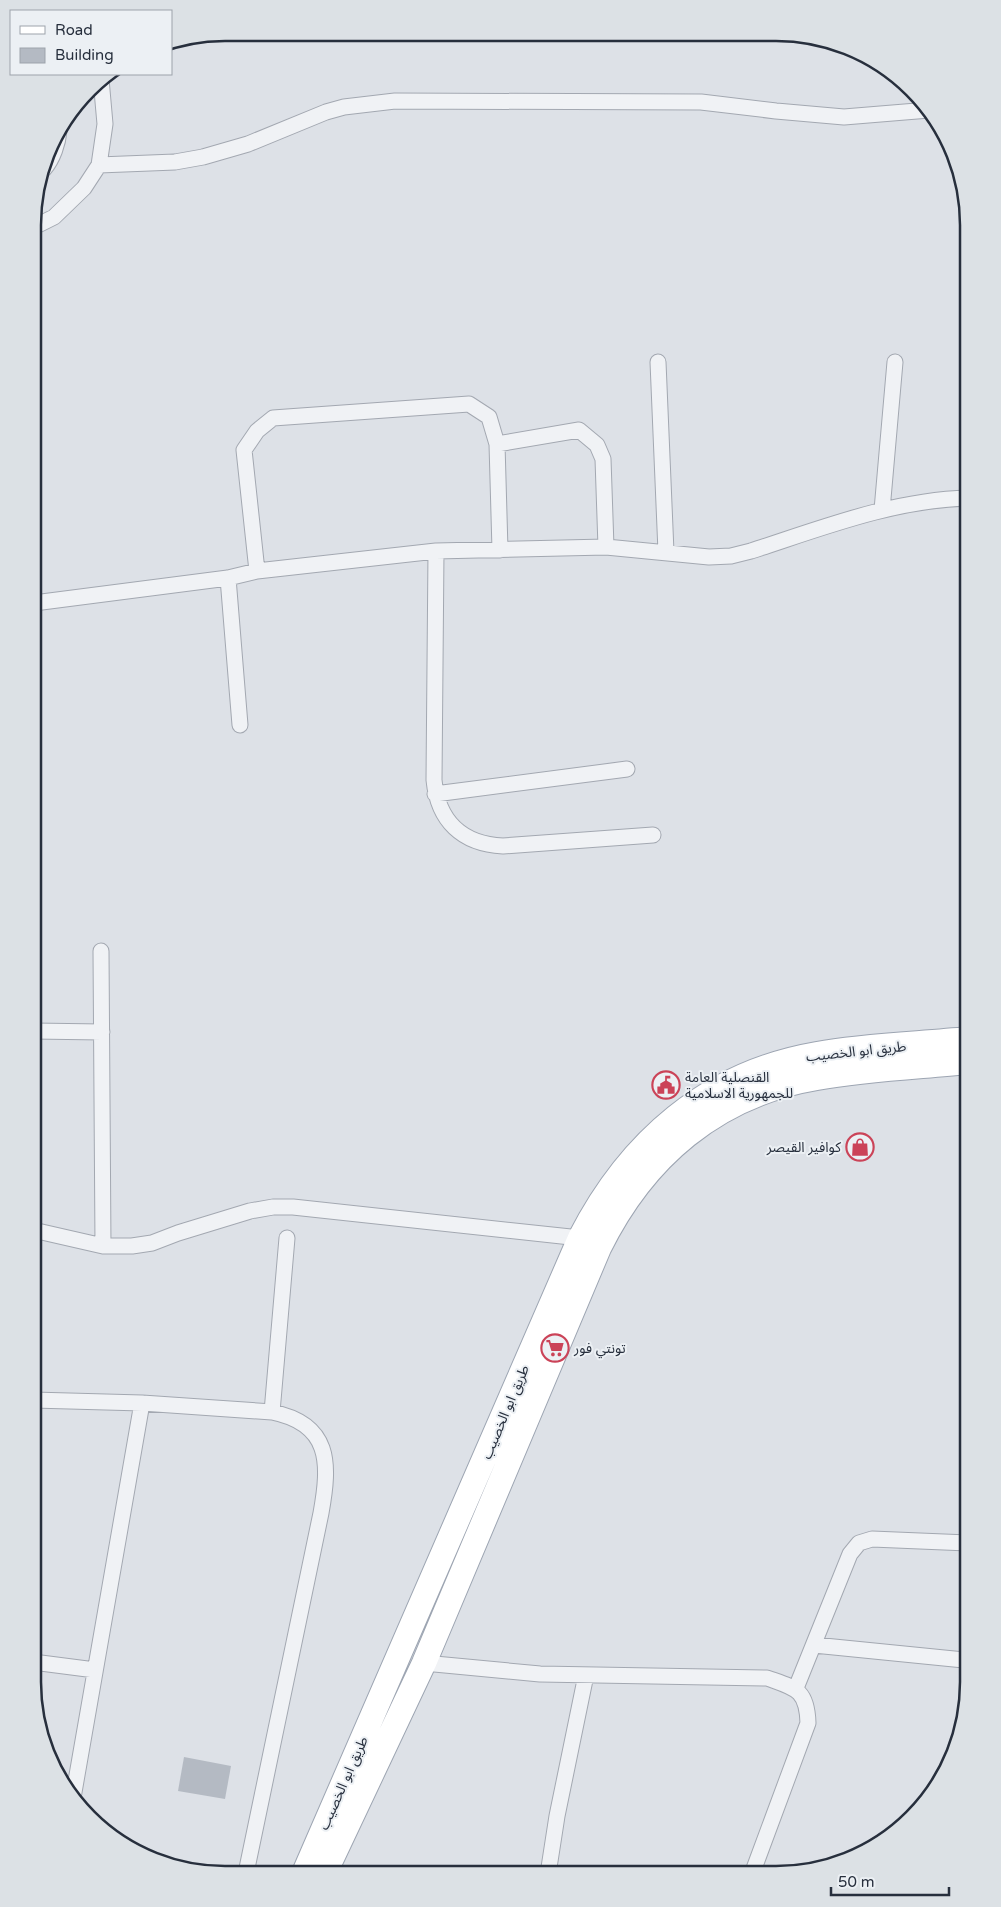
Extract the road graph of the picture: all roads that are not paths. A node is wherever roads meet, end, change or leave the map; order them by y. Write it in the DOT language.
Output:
graph roads {
  1 [pos="102,89"];
  2 [pos="920,111"];
  3 [pos="99,164"];
  4 [pos="41,223"];
  5 [pos="658,362"];
  6 [pos="895,362"];
  7 [pos="497,444"];
  8 [pos="960,499"];
  9 [pos="882,510"];
  10 [pos="606,547"];
  11 [pos="500,550"];
  12 [pos="436,551"];
  13 [pos="666,552"];
  14 [pos="257,572"];
  15 [pos="228,578"];
  16 [pos="41,602"];
  17 [pos="240,725"];
  18 [pos="627,769"];
  19 [pos="435,794"];
  20 [pos="652,835"];
  21 [pos="101,951"];
  22 [pos="41,1031"];
  23 [pos="102,1032"];
  24 [pos="960,1040"];
  25 [pos="960,1063"];
  26 [pos="41,1232"];
  27 [pos="287,1238"];
  28 [pos="580,1238"];
  29 [pos="103,1246"];
  30 [pos="41,1400"];
  31 [pos="142,1403"];
  32 [pos="272,1412"];
  33 [pos="960,1543"];
  34 [pos="447,1547"];
  35 [pos="470,1555"];
  36 [pos="814,1645"];
  37 [pos="960,1660"];
  38 [pos="41,1663"];
  39 [pos="424,1663"];
  40 [pos="95,1670"];
  41 [pos="586,1675"];
  42 [pos="796,1688"];
  43 [pos="75,1788"];
  44 [pos="247,1866"];
  45 [pos="307,1866"];
  46 [pos="328,1866"];
  47 [pos="549,1866"];
  48 [pos="755,1866"];
  1 -- 3 [label="street"];
  2 -- 3 [label="street"];
  3 -- 4 [label="street"];
  5 -- 13 [label="street"];
  6 -- 9 [label="street"];
  7 -- 10 [label="street"];
  7 -- 11 [label="street"];
  7 -- 14 [label="street"];
  8 -- 9 [label="street"];
  9 -- 13 [label="street"];
  10 -- 11 [label="street"];
  10 -- 13 [label="street"];
  11 -- 12 [label="street"];
  12 -- 14 [label="street"];
  12 -- 19 [label="street"];
  14 -- 15 [label="street"];
  15 -- 16 [label="street"];
  15 -- 17 [label="street"];
  18 -- 19 [label="street"];
  19 -- 20 [label="street"];
  21 -- 23 [label="street"];
  22 -- 23 [label="street"];
  23 -- 29 [label="street"];
  24 -- 28 [label="main road, طريق ابو الخصيب"];
  25 -- 35 [label="main road, طريق ابو الخصيب"];
  26 -- 29 [label="street"];
  27 -- 32 [label="street"];
  28 -- 29 [label="street"];
  28 -- 34 [label="main road, طريق ابو الخصيب"];
  30 -- 31 [label="street"];
  31 -- 32 [label="street"];
  31 -- 40 [label="street"];
  32 -- 44 [label="street"];
  33 -- 36 [label="street"];
  34 -- 35 [label="main road"];
  34 -- 45 [label="main road, طريق ابو الخصيب"];
  35 -- 39 [label="main road, طريق ابو الخصيب"];
  36 -- 37 [label="street"];
  36 -- 42 [label="street"];
  38 -- 40 [label="street"];
  39 -- 41 [label="street"];
  39 -- 46 [label="main road, طريق ابو الخصيب"];
  40 -- 43 [label="street"];
  41 -- 42 [label="street"];
  41 -- 47 [label="street"];
  42 -- 48 [label="street"];
}
